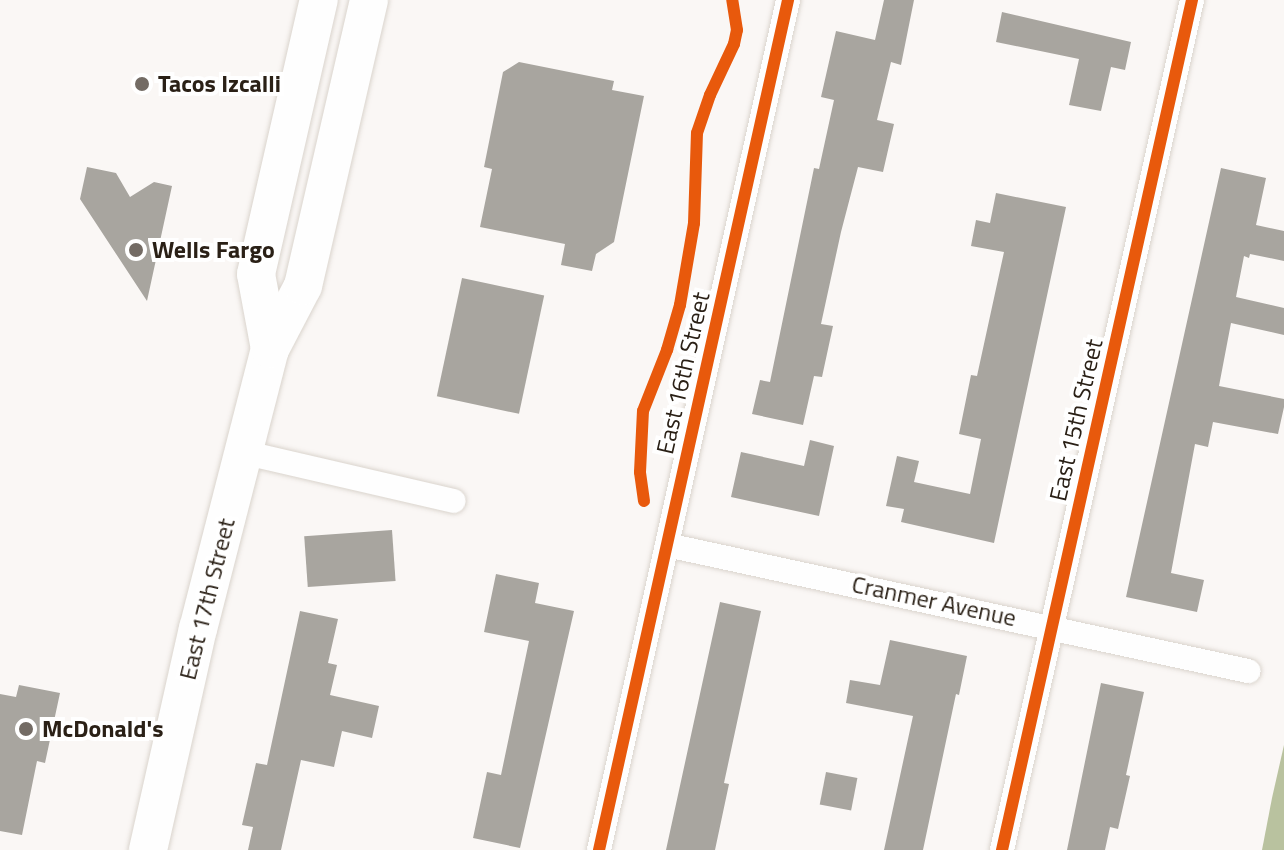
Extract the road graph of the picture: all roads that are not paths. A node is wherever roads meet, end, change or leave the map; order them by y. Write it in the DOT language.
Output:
graph roads {
  1 [pos="319,0"];
  2 [pos="369,0"];
  3 [pos="788,0"];
  4 [pos="1192,0"];
  5 [pos="270,349"];
  6 [pos="246,453"];
  7 [pos="454,501"];
  8 [pos="667,545"];
  9 [pos="1052,627"];
  10 [pos="1248,671"];
  11 [pos="148,850"];
  12 [pos="599,850"];
  13 [pos="1002,850"];
  1 -- 5 [label="main road, East 17th Street"];
  2 -- 5 [label="main road, East 17th Street"];
  3 -- 8 [label="street, East 16th Street"];
  4 -- 9 [label="street, East 15th Street"];
  5 -- 6 [label="main road, East 17th Street"];
  6 -- 7 [label="street"];
  6 -- 11 [label="main road, East 17th Street"];
  8 -- 9 [label="street, Cranmer Avenue"];
  8 -- 12 [label="street, East 16th Street"];
  9 -- 10 [label="street, Cranmer Avenue"];
  9 -- 13 [label="street, East 15th Street"];
}
